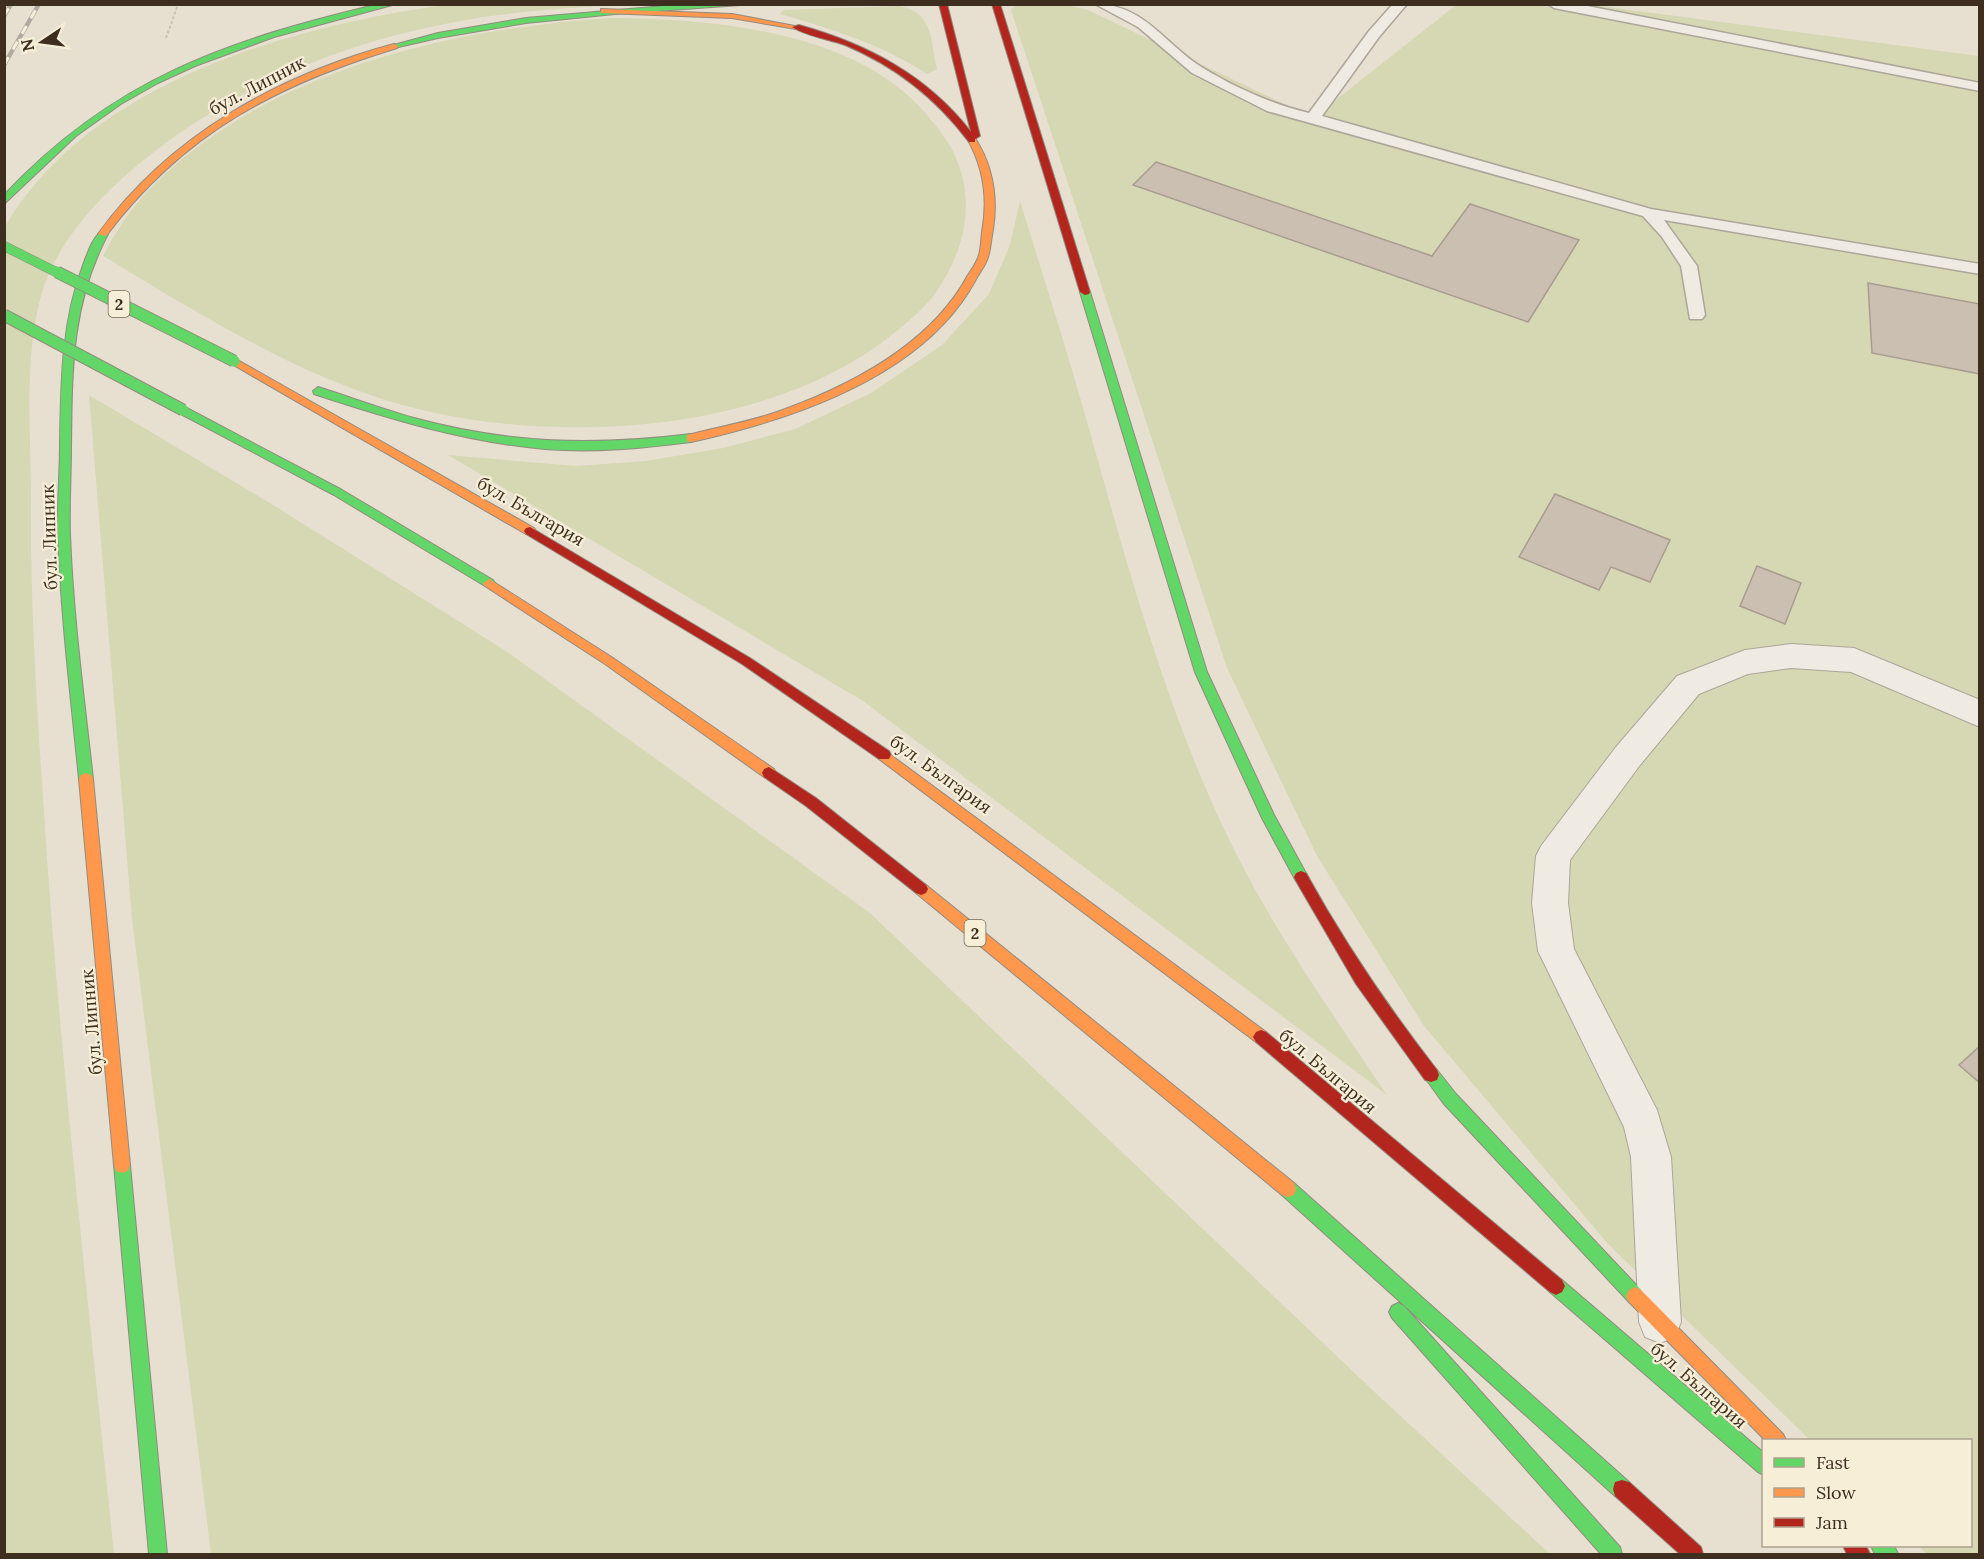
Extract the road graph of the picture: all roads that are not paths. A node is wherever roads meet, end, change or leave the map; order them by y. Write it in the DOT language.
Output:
graph roads {
  1 [pos="392,4"];
  2 [pos="750,4"];
  3 [pos="943,4"];
  4 [pos="996,4"];
  5 [pos="1101,4"];
  6 [pos="1401,4"];
  7 [pos="1554,4"];
  8 [pos="604,11"];
  9 [pos="1980,87"];
  10 [pos="1313,118"];
  11 [pos="979,148"];
  12 [pos="4,201"];
  13 [pos="1649,213"];
  14 [pos="4,246"];
  15 [pos="1980,269"];
  16 [pos="4,315"];
  17 [pos="1696,315"];
  18 [pos="234,361"];
  19 [pos="1980,714"];
  20 [pos="1289,1190"];
  21 [pos="1376,1287"];
  22 [pos="1392,1305"];
  23 [pos="1660,1322"];
  24 [pos="1776,1439"];
  25 [pos="1762,1464"];
  26 [pos="158,1554"];
  27 [pos="1613,1554"];
  28 [pos="1694,1554"];
  1 -- 12 [label="main road, бул. Липник"];
  2 -- 8 [label="main road, бул. Липник"];
  3 -- 11 [label="main road"];
  4 -- 23 [label="main road"];
  5 -- 10 [label="lane"];
  6 -- 10 [label="lane"];
  7 -- 9 [label="lane"];
  8 -- 11 [label="main road"];
  8 -- 26 [label="main road, бул. Липник"];
  10 -- 13 [label="lane"];
  11 -- 18 [label="main road"];
  13 -- 15 [label="lane"];
  13 -- 17 [label="lane"];
  14 -- 18 [label="main road, бул. България / 2, bridge"];
  16 -- 20 [label="main road, 2, bridge"];
  18 -- 25 [label="main road, бул. България / 2"];
  19 -- 23 [label="street"];
  20 -- 21 [label="main road"];
  20 -- 28 [label="main road, 2"];
  22 -- 27 [label="main road"];
  23 -- 24 [label="main road"];
}
